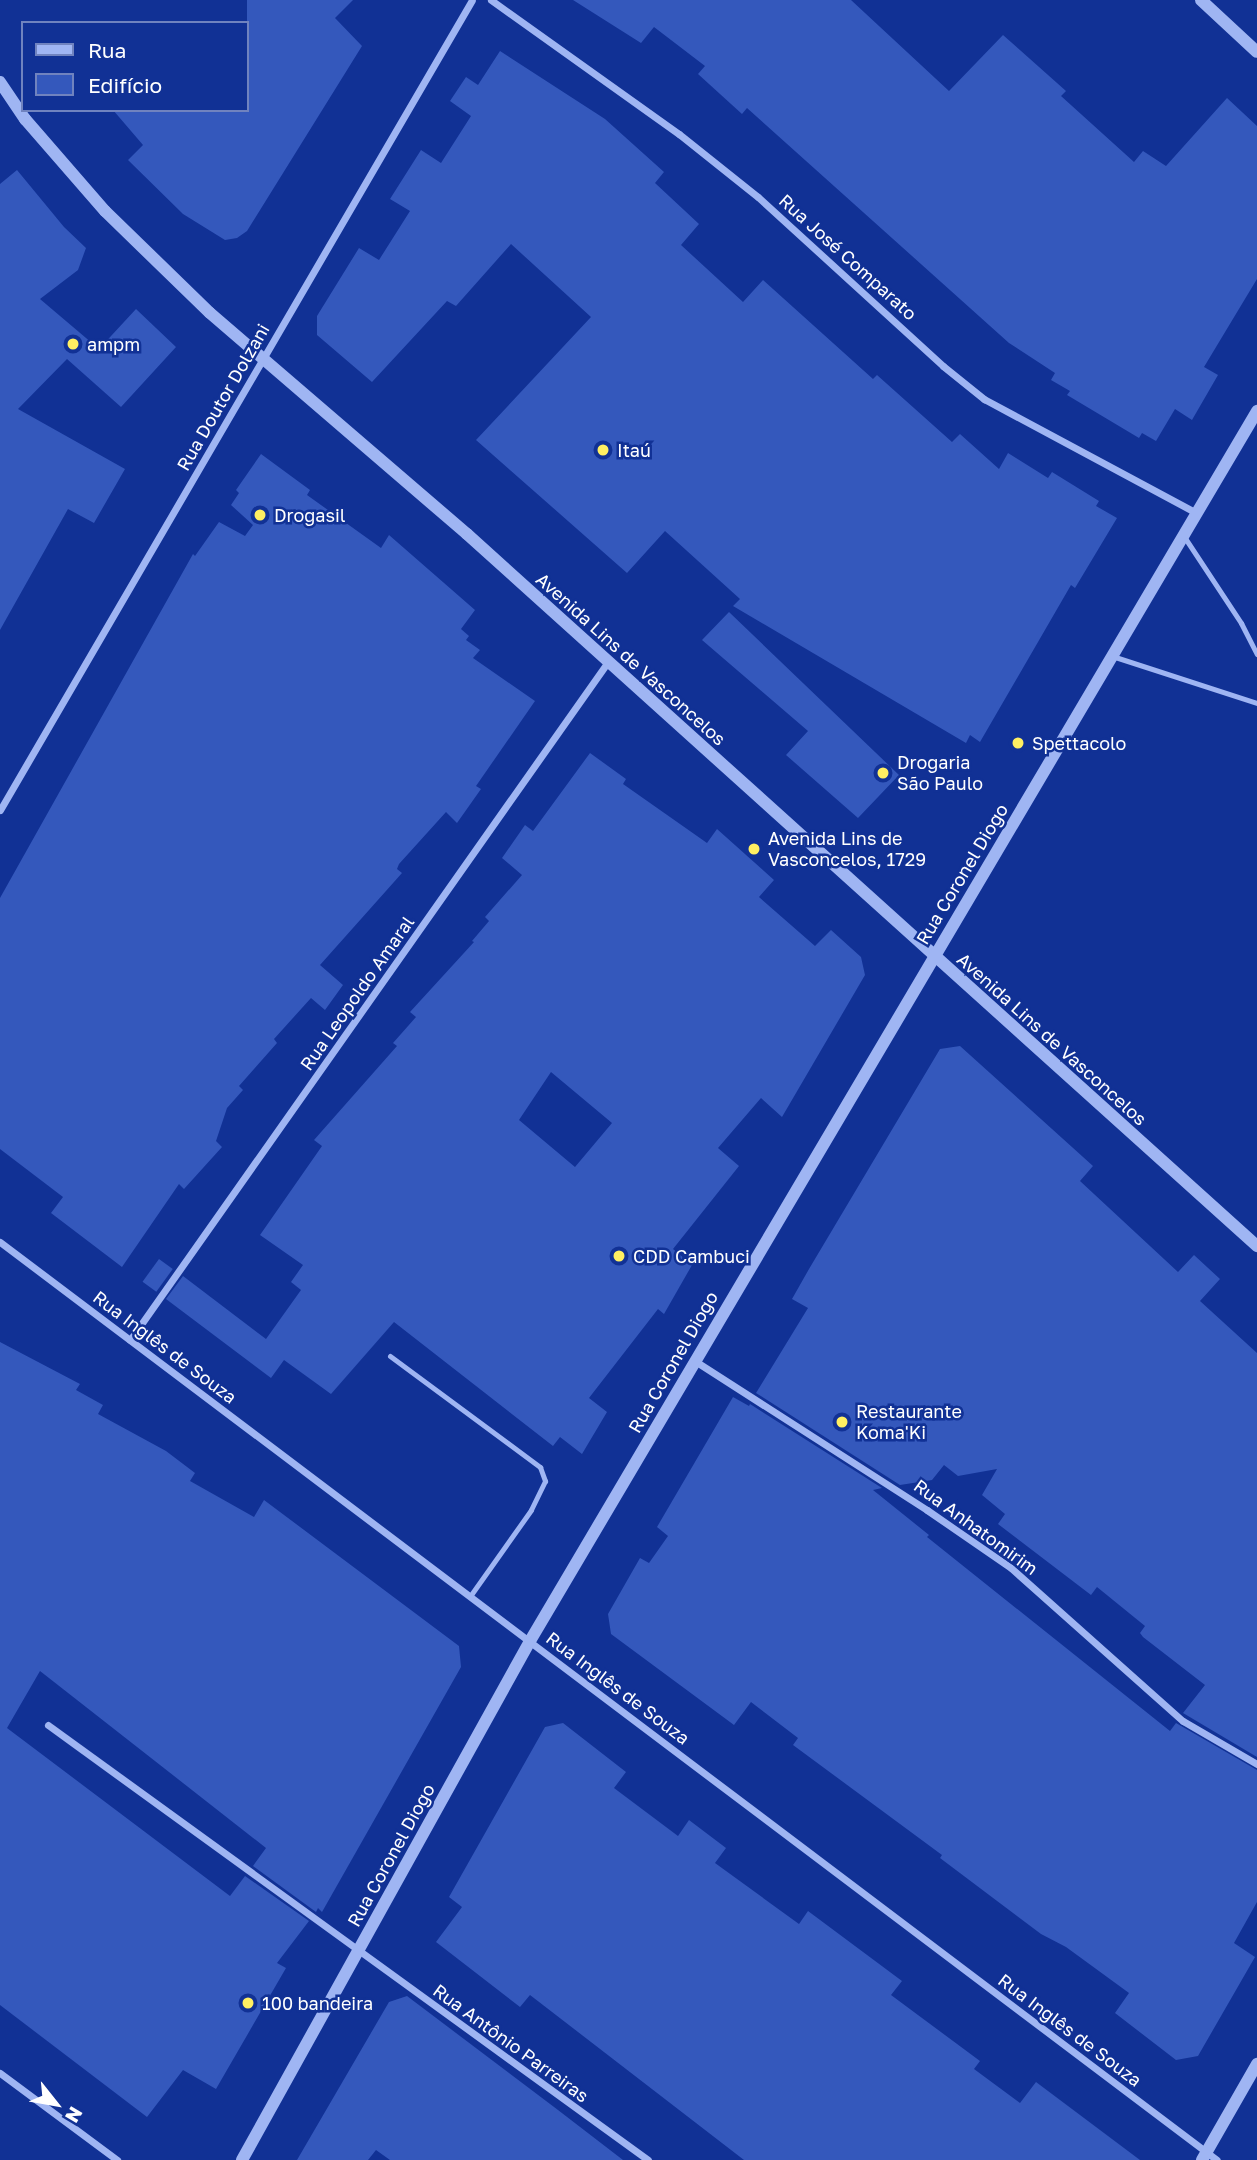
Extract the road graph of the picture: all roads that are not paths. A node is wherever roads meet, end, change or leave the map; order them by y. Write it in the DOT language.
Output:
graph roads {
  1 [pos="472,0"];
  2 [pos="491,0"];
  3 [pos="1200,0"];
  4 [pos="1257,52"];
  5 [pos="0,82"];
  6 [pos="264,357"];
  7 [pos="1257,411"];
  8 [pos="1197,513"];
  9 [pos="1183,536"];
  10 [pos="1257,654"];
  11 [pos="1112,656"];
  12 [pos="607,663"];
  13 [pos="1257,703"];
  14 [pos="0,810"];
  15 [pos="933,957"];
  16 [pos="0,1242"];
  17 [pos="1257,1246"];
  18 [pos="130,1340"];
  19 [pos="390,1356"];
  20 [pos="694,1360"];
  21 [pos="470,1596"];
  22 [pos="530,1641"];
  23 [pos="48,1725"];
  24 [pos="1257,1764"];
  25 [pos="357,1951"];
  26 [pos="1257,2064"];
  27 [pos="0,2073"];
  28 [pos="1209,2157"];
  29 [pos="117,2160"];
  30 [pos="242,2160"];
  31 [pos="648,2160"];
  1 -- 6 [label="street, Rua Doutor Dolzani"];
  2 -- 8 [label="street, Rua José Comparato"];
  3 -- 4 [label="street"];
  5 -- 6 [label="street, Avenida Lins de Vasconcelos"];
  6 -- 12 [label="street, Avenida Lins de Vasconcelos"];
  6 -- 14 [label="street, Rua Doutor Dolzani"];
  7 -- 8 [label="street, Rua Coronel Diogo"];
  8 -- 9 [label="street, Rua Coronel Diogo"];
  9 -- 10 [label="lane"];
  9 -- 11 [label="street, Rua Coronel Diogo"];
  11 -- 13 [label="lane"];
  11 -- 15 [label="street, Rua Coronel Diogo"];
  12 -- 15 [label="street, Avenida Lins de Vasconcelos"];
  12 -- 18 [label="street, Rua Leopoldo Amaral"];
  15 -- 17 [label="street, Avenida Lins de Vasconcelos"];
  15 -- 20 [label="street, Rua Coronel Diogo"];
  16 -- 18 [label="street, Rua Inglês de Souza"];
  18 -- 21 [label="street, Rua Inglês de Souza"];
  19 -- 21 [label="lane"];
  20 -- 22 [label="street, Rua Coronel Diogo"];
  20 -- 24 [label="street, Rua Anhatomirim"];
  21 -- 22 [label="street, Rua Inglês de Souza"];
  22 -- 25 [label="street, Rua Coronel Diogo"];
  22 -- 28 [label="street, Rua Inglês de Souza"];
  23 -- 25 [label="street, Rua Antônio Parreiras"];
  25 -- 30 [label="street, Rua Coronel Diogo"];
  25 -- 31 [label="street, Rua Antônio Parreiras"];
  26 -- 28 [label="street"];
  27 -- 29 [label="street"];
}
